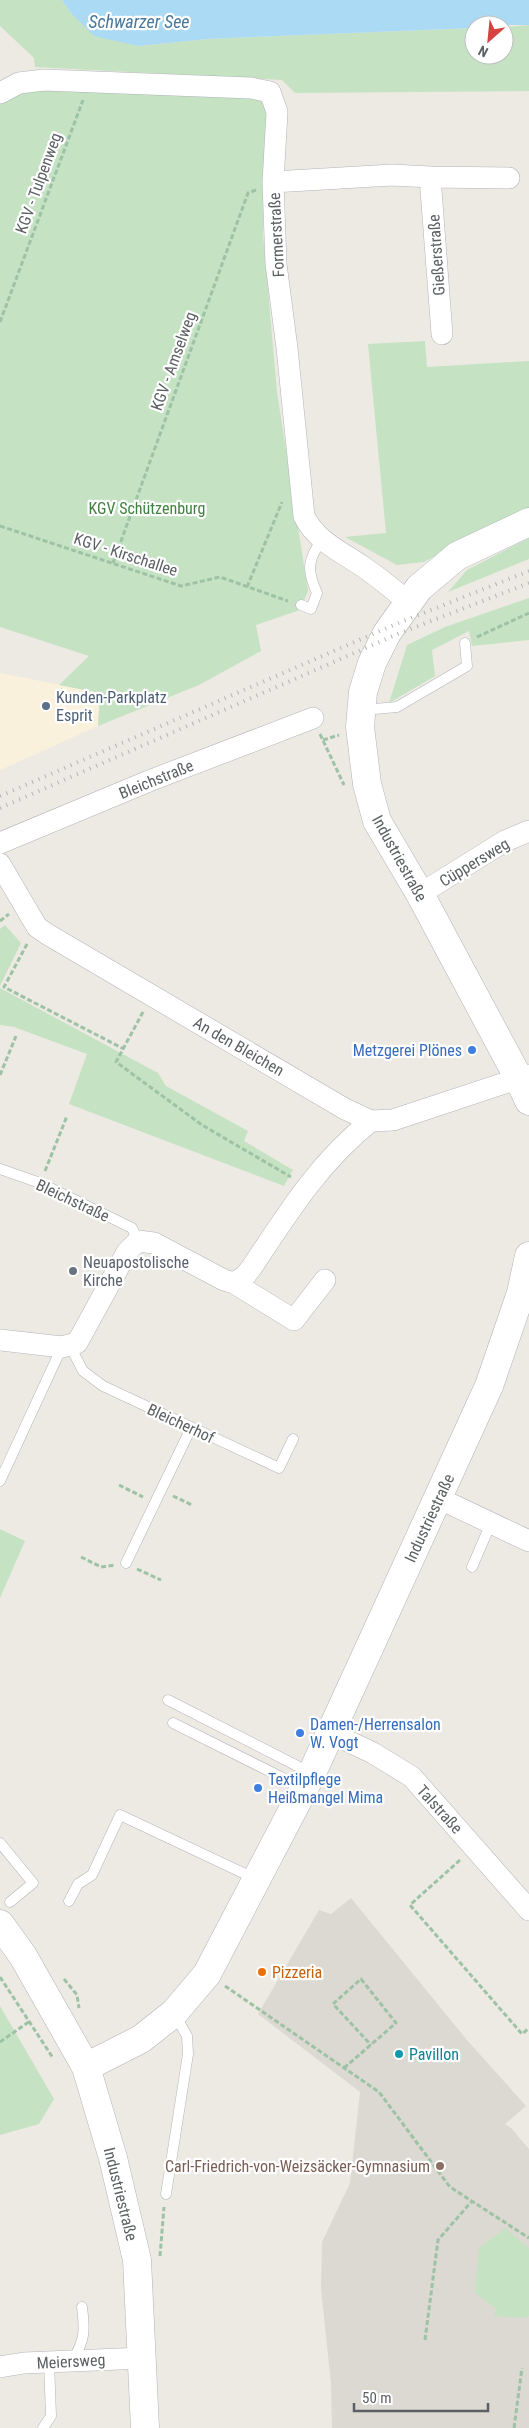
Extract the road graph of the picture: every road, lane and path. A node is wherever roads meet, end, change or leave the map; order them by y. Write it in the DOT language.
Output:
graph roads {
  1 [pos="91,81"];
  2 [pos="0,93"];
  3 [pos="430,177"];
  4 [pos="510,178"];
  5 [pos="273,182"];
  6 [pos="0,322"];
  7 [pos="442,334"];
  8 [pos="283,501"];
  9 [pos="529,522"];
  10 [pos="0,526"];
  11 [pos="322,540"];
  12 [pos="113,563"];
  13 [pos="247,587"];
  14 [pos="408,602"];
  15 [pos="301,605"];
  16 [pos="529,613"];
  17 [pos="465,643"];
  18 [pos="362,710"];
  19 [pos="313,718"];
  20 [pos="345,788"];
  21 [pos="529,831"];
  22 [pos="0,843"];
  23 [pos="0,864"];
  24 [pos="420,894"];
  25 [pos="36,927"];
  26 [pos="152,996"];
  27 [pos="16,1036"];
  28 [pos="124,1049"];
  29 [pos="0,1075"];
  30 [pos="526,1085"];
  31 [pos="67,1116"];
  32 [pos="371,1121"];
  33 [pos="0,1169"];
  34 [pos="40,1183"];
  35 [pos="307,1185"];
  36 [pos="138,1241"];
  37 [pos="529,1256"];
  38 [pos="325,1280"];
  39 [pos="234,1283"];
  40 [pos="0,1340"];
  41 [pos="66,1347"];
  42 [pos="191,1428"];
  43 [pos="293,1439"];
  44 [pos="0,1481"];
  45 [pos="119,1486"];
  46 [pos="162,1490"];
  47 [pos="438,1498"];
  48 [pos="155,1503"];
  49 [pos="192,1505"];
  50 [pos="490,1523"];
  51 [pos="529,1541"];
  52 [pos="81,1557"];
  53 [pos="126,1563"];
  54 [pos="472,1567"];
  55 [pos="161,1580"];
  56 [pos="168,1700"];
  57 [pos="173,1723"];
  58 [pos="331,1733"];
  59 [pos="308,1781"];
  60 [pos="0,1843"];
  61 [pos="474,1847"];
  62 [pos="256,1880"];
  63 [pos="69,1901"];
  64 [pos="529,1910"];
  65 [pos="5,1913"];
  66 [pos="207,1974"];
  67 [pos="174,2013"];
  68 [pos="29,2021"];
  69 [pos="529,2028"];
  70 [pos="0,2042"];
  71 [pos="371,2045"];
  72 [pos="86,2067"];
  73 [pos="344,2068"];
  74 [pos="166,2194"];
  75 [pos="472,2201"];
  76 [pos="529,2238"];
  77 [pos="82,2307"];
  78 [pos="425,2340"];
  79 [pos="143,2358"];
  80 [pos="72,2361"];
  81 [pos="49,2362"];
  82 [pos="0,2367"];
  83 [pos="522,2368"];
  84 [pos="43,2428"];
  85 [pos="145,2428"];
  86 [pos="514,2428"];
  1 -- 2 [label="street, Formerstraße"];
  1 -- 5 [label="street, Formerstraße"];
  1 -- 6 [label="path, KGV - Tulpenweg"];
  3 -- 4 [label="street"];
  3 -- 5 [label="street"];
  3 -- 7 [label="street, Gießerstraße"];
  5 -- 11 [label="street, Formerstraße"];
  5 -- 12 [label="path, KGV - Amselweg"];
  8 -- 13 [label="path"];
  9 -- 14 [label="street, Industriestraße"];
  10 -- 12 [label="path, KGV - Kirschallee"];
  11 -- 14 [label="street, Formerstraße"];
  11 -- 15 [label="lane"];
  12 -- 13 [label="path, KGV - Kirschallee"];
  13 -- 15 [label="path, KGV - Kirschallee"];
  14 -- 18 [label="street, Industriestraße"];
  16 -- 17 [label="path"];
  17 -- 18 [label="lane"];
  18 -- 24 [label="street, Industriestraße"];
  19 -- 20 [label="path"];
  19 -- 22 [label="street, Bleichstraße"];
  21 -- 24 [label="street, Cüppersweg"];
  23 -- 25 [label="street, An den Bleichen"];
  24 -- 30 [label="street, Industriestraße"];
  25 -- 26 [label="street, An den Bleichen"];
  25 -- 28 [label="path"];
  26 -- 28 [label="path"];
  26 -- 32 [label="street, An den Bleichen"];
  27 -- 29 [label="path"];
  28 -- 35 [label="path"];
  30 -- 32 [label="street, An den Bleichen"];
  31 -- 34 [label="path"];
  32 -- 35 [label="street"];
  33 -- 34 [label="lane, Bleichstraße"];
  34 -- 36 [label="lane, Bleichstraße"];
  35 -- 39 [label="street"];
  36 -- 39 [label="street"];
  36 -- 41 [label="street"];
  37 -- 47 [label="street, Industriestraße"];
  38 -- 39 [label="street"];
  40 -- 41 [label="street"];
  41 -- 42 [label="lane, Bleicherhof"];
  41 -- 44 [label="lane"];
  42 -- 43 [label="lane, Bleicherhof"];
  42 -- 46 [label="lane"];
  45 -- 48 [label="path"];
  46 -- 48 [label="lane"];
  46 -- 49 [label="path"];
  47 -- 50 [label="street"];
  47 -- 58 [label="street, Industriestraße"];
  48 -- 53 [label="lane"];
  50 -- 51 [label="street"];
  50 -- 54 [label="lane"];
  52 -- 53 [label="path"];
  53 -- 55 [label="path"];
  56 -- 59 [label="lane"];
  57 -- 59 [label="lane"];
  58 -- 59 [label="street, Industriestraße"];
  58 -- 61 [label="street, Talstraße"];
  59 -- 62 [label="street, Industriestraße"];
  60 -- 65 [label="lane"];
  61 -- 64 [label="street, Talstraße"];
  61 -- 69 [label="path"];
  62 -- 63 [label="lane"];
  62 -- 66 [label="street, Industriestraße"];
  65 -- 72 [label="street"];
  66 -- 67 [label="street, Industriestraße"];
  66 -- 73 [label="path"];
  67 -- 72 [label="street, Industriestraße"];
  67 -- 74 [label="lane"];
  68 -- 70 [label="path"];
  71 -- 71 [label="path"];
  71 -- 73 [label="path"];
  72 -- 79 [label="street, Industriestraße"];
  73 -- 75 [label="path"];
  75 -- 76 [label="path"];
  75 -- 78 [label="path"];
  77 -- 80 [label="lane"];
  79 -- 80 [label="street, Meiersweg"];
  79 -- 85 [label="street, Industriestraße"];
  80 -- 81 [label="street, Meiersweg"];
  81 -- 82 [label="street, Meiersweg"];
  81 -- 84 [label="lane"];
  83 -- 86 [label="path"];
}
